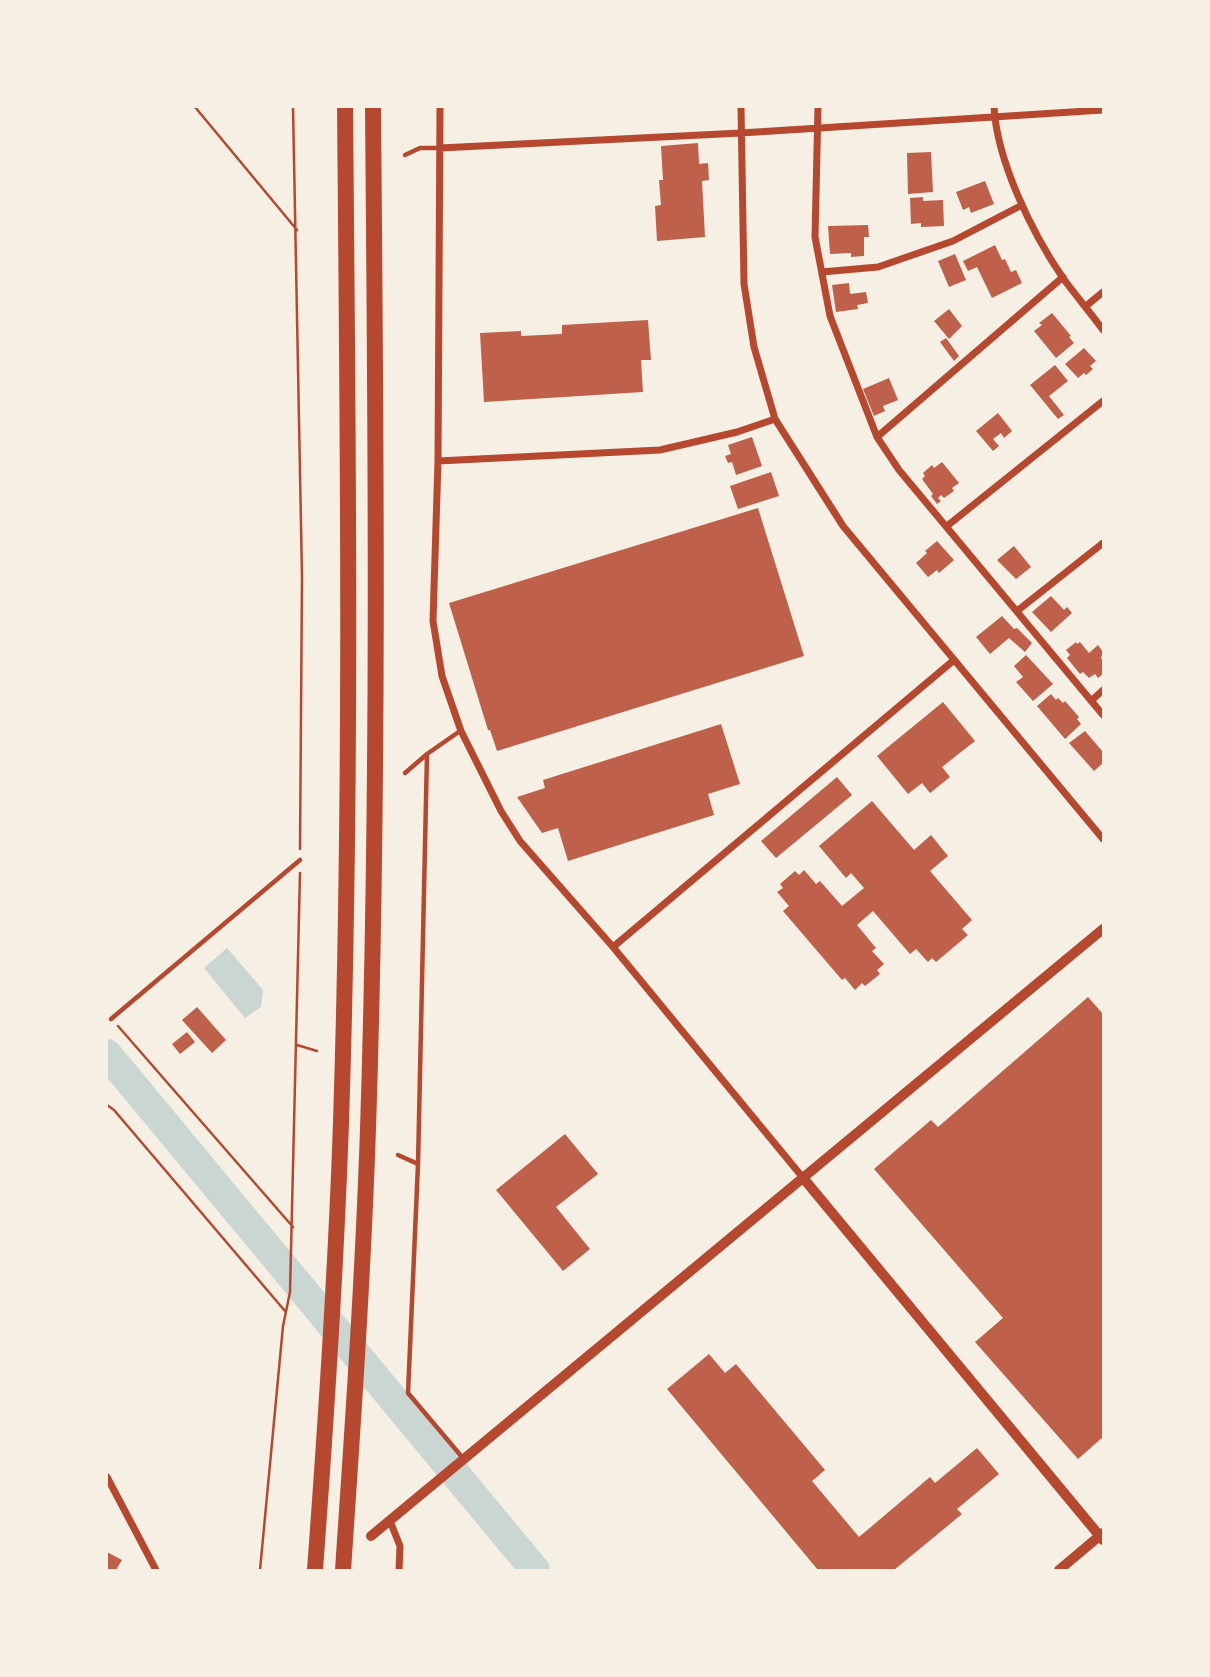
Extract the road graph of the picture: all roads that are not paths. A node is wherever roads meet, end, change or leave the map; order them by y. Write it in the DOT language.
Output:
graph roads {
  1 [pos="345,107"];
  2 [pos="373,107"];
  3 [pos="440,107"];
  4 [pos="741,107"];
  5 [pos="818,107"];
  6 [pos="995,107"];
  7 [pos="1103,110"];
  8 [pos="995,118"];
  9 [pos="818,128"];
  10 [pos="741,133"];
  11 [pos="440,148"];
  12 [pos="405,155"];
  13 [pos="1022,205"];
  14 [pos="822,272"];
  15 [pos="1063,277"];
  16 [pos="1103,292"];
  17 [pos="1086,306"];
  18 [pos="1103,330"];
  19 [pos="1103,401"];
  20 [pos="775,419"];
  21 [pos="877,437"];
  22 [pos="438,461"];
  23 [pos="947,526"];
  24 [pos="1103,543"];
  25 [pos="1017,611"];
  26 [pos="954,660"];
  27 [pos="1103,690"];
  28 [pos="1091,701"];
  29 [pos="1103,715"];
  30 [pos="461,731"];
  31 [pos="427,754"];
  32 [pos="405,773"];
  33 [pos="1103,839"];
  34 [pos="300,860"];
  35 [pos="1103,929"];
  36 [pos="613,947"];
  37 [pos="111,1019"];
  38 [pos="398,1155"];
  39 [pos="418,1164"];
  40 [pos="804,1179"];
  41 [pos="330,1359"];
  42 [pos="463,1458"];
  43 [pos="107,1477"];
  44 [pos="390,1521"];
  45 [pos="371,1536"];
  46 [pos="1102,1536"];
  47 [pos="156,1570"];
  48 [pos="306,1570"];
  49 [pos="316,1570"];
  50 [pos="343,1570"];
  51 [pos="399,1570"];
  52 [pos="1059,1570"];
  1 -- 41 [label="highway"];
  2 -- 50 [label="highway"];
  3 -- 11 [label="street"];
  4 -- 10 [label="street"];
  5 -- 9 [label="street"];
  6 -- 8 [label="street"];
  7 -- 8 [label="street"];
  8 -- 9 [label="street"];
  8 -- 13 [label="street"];
  9 -- 10 [label="street"];
  9 -- 14 [label="street"];
  10 -- 11 [label="street"];
  10 -- 20 [label="street"];
  11 -- 12 [label="lane"];
  11 -- 22 [label="street"];
  13 -- 14 [label="street"];
  13 -- 15 [label="street"];
  14 -- 21 [label="street"];
  15 -- 17 [label="street"];
  15 -- 21 [label="street"];
  16 -- 17 [label="street"];
  17 -- 18 [label="street"];
  19 -- 23 [label="street"];
  20 -- 22 [label="street"];
  20 -- 26 [label="street"];
  21 -- 23 [label="street"];
  22 -- 30 [label="street"];
  23 -- 25 [label="street"];
  24 -- 25 [label="street"];
  25 -- 28 [label="street"];
  26 -- 33 [label="street"];
  26 -- 36 [label="street"];
  27 -- 28 [label="street"];
  28 -- 29 [label="street"];
  30 -- 31 [label="lane"];
  30 -- 36 [label="street"];
  31 -- 32 [label="lane"];
  31 -- 39 [label="lane"];
  34 -- 37 [label="lane"];
  35 -- 40 [label="street"];
  36 -- 40 [label="street"];
  38 -- 39 [label="lane"];
  39 -- 42 [label="lane"];
  40 -- 42 [label="street"];
  40 -- 46 [label="street"];
  41 -- 48 [label="highway"];
  41 -- 49 [label="highway"];
  42 -- 44 [label="street"];
  43 -- 47 [label="street"];
  44 -- 45 [label="street"];
  44 -- 51 [label="street"];
  46 -- 52 [label="street"];
}
